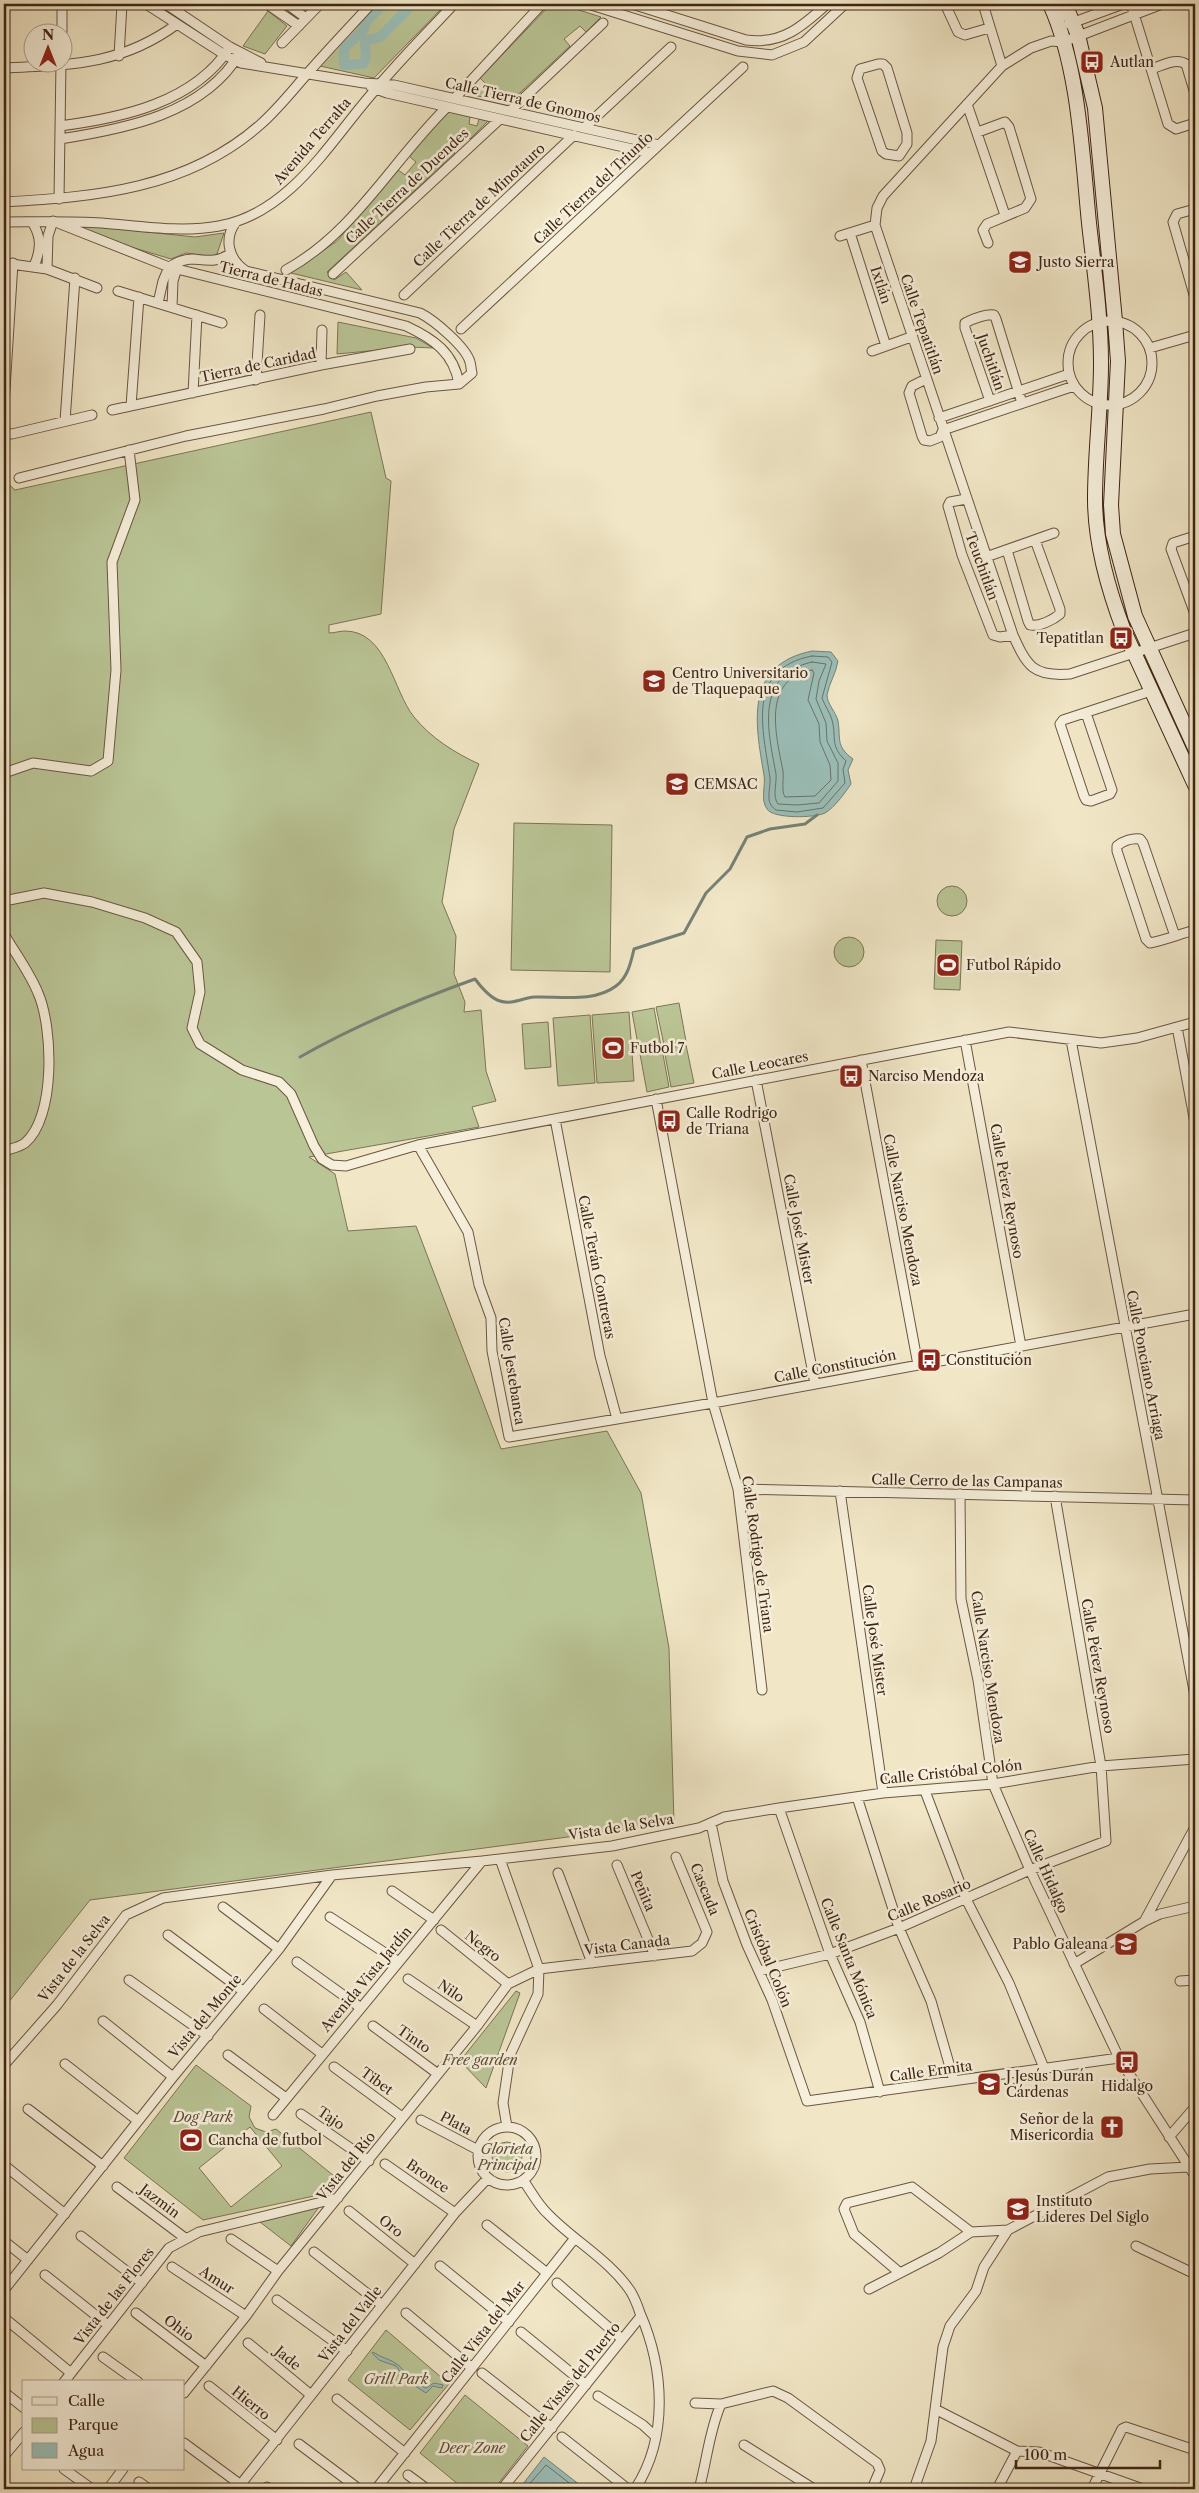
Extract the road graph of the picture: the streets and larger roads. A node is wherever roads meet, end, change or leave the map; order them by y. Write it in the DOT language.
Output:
graph roads {
  1 [pos="62,4"];
  2 [pos="146,4"];
  3 [pos="166,4"];
  4 [pos="267,4"];
  5 [pos="287,4"];
  6 [pos="320,4"];
  7 [pos="371,4"];
  8 [pos="454,4"];
  9 [pos="542,4"];
  10 [pos="588,4"];
  11 [pos="632,4"];
  12 [pos="827,4"];
  13 [pos="845,4"];
  14 [pos="945,4"];
  15 [pos="983,4"];
  16 [pos="1050,4"];
  17 [pos="1065,4"];
  18 [pos="1123,4"];
  19 [pos="1131,4"];
  20 [pos="1162,4"];
  21 [pos="122,5"];
  22 [pos="1143,7"];
  23 [pos="1134,14"];
  24 [pos="306,18"];
  25 [pos="62,22"];
  26 [pos="603,23"];
  27 [pos="177,24"];
  28 [pos="299,26"];
  29 [pos="989,28"];
  30 [pos="1065,33"];
  31 [pos="282,43"];
  32 [pos="671,47"];
  33 [pos="228,51"];
  34 [pos="119,56"];
  35 [pos="238,57"];
  36 [pos="72,63"];
  37 [pos="1002,66"];
  38 [pos="22,67"];
  39 [pos="743,67"];
  40 [pos="4,68"];
  41 [pos="1151,69"];
  42 [pos="61,72"];
  43 [pos="308,73"];
  44 [pos="378,86"];
  45 [pos="1195,94"];
  46 [pos="455,98"];
  47 [pos="968,104"];
  48 [pos="447,107"];
  49 [pos="510,111"];
  50 [pos="500,119"];
  51 [pos="1195,123"];
  52 [pos="60,126"];
  53 [pos="584,128"];
  54 [pos="978,132"];
  55 [pos="574,135"];
  56 [pos="60,139"];
  57 [pos="659,145"];
  58 [pos="650,152"];
  59 [pos="898,156"];
  60 [pos="908,169"];
  61 [pos="59,199"];
  62 [pos="4,202"];
  63 [pos="1195,209"];
  64 [pos="1005,215"];
  65 [pos="4,222"];
  66 [pos="32,222"];
  67 [pos="53,222"];
  68 [pos="236,222"];
  69 [pos="875,225"];
  70 [pos="850,233"];
  71 [pos="840,236"];
  72 [pos="988,243"];
  73 [pos="230,254"];
  74 [pos="8,263"];
  75 [pos="34,266"];
  76 [pos="175,266"];
  77 [pos="47,269"];
  78 [pos="286,270"];
  79 [pos="1191,270"];
  80 [pos="333,274"];
  81 [pos="75,278"];
  82 [pos="97,288"];
  83 [pos="118,291"];
  84 [pos="404,295"];
  85 [pos="139,297"];
  86 [pos="1195,298"];
  87 [pos="158,303"];
  88 [pos="172,307"];
  89 [pos="260,314"];
  90 [pos="197,315"];
  91 [pos="1115,321"];
  92 [pos="1099,322"];
  93 [pos="222,323"];
  94 [pos="461,328"];
  95 [pos="322,330"];
  96 [pos="1195,335"];
  97 [pos="911,337"];
  98 [pos="886,346"];
  99 [pos="1150,348"];
  100 [pos="410,349"];
  101 [pos="872,351"];
  102 [pos="321,365"];
  103 [pos="1069,374"];
  104 [pos="926,379"];
  105 [pos="256,380"];
  106 [pos="459,384"];
  107 [pos="1074,386"];
  108 [pos="1018,392"];
  109 [pos="193,393"];
  110 [pos="990,401"];
  111 [pos="1022,403"];
  112 [pos="1099,404"];
  113 [pos="4,405"];
  114 [pos="1116,405"];
  115 [pos="131,406"];
  116 [pos="112,410"];
  117 [pos="92,414"];
  118 [pos="939,418"];
  119 [pos="65,421"];
  120 [pos="943,430"];
  121 [pos="4,432"];
  122 [pos="130,450"];
  123 [pos="19,478"];
  124 [pos="966,499"];
  125 [pos="1054,533"];
  126 [pos="1195,536"];
  127 [pos="1035,540"];
  128 [pos="1007,550"];
  129 [pos="986,557"];
  130 [pos="1195,614"];
  131 [pos="1195,633"];
  132 [pos="1013,635"];
  133 [pos="1150,648"];
  134 [pos="1134,654"];
  135 [pos="1151,691"];
  136 [pos="1086,713"];
  137 [pos="1195,748"];
  138 [pos="4,774"];
  139 [pos="1195,785"];
  140 [pos="4,901"];
  141 [pos="1195,930"];
  142 [pos="4,934"];
  143 [pos="1175,936"];
  144 [pos="1195,1022"];
  145 [pos="1177,1027"];
  146 [pos="965,1040"];
  147 [pos="1070,1040"];
  148 [pos="861,1060"];
  149 [pos="756,1080"];
  150 [pos="656,1099"];
  151 [pos="555,1118"];
  152 [pos="1195,1123"];
  153 [pos="418,1145"];
  154 [pos="4,1151"];
  155 [pos="1195,1314"];
  156 [pos="1125,1326"];
  157 [pos="1021,1346"];
  158 [pos="918,1365"];
  159 [pos="815,1384"];
  160 [pos="713,1403"];
  161 [pos="618,1419"];
  162 [pos="509,1437"];
  163 [pos="738,1489"];
  164 [pos="840,1491"];
  165 [pos="960,1494"];
  166 [pos="1055,1496"];
  167 [pos="1157,1499"];
  168 [pos="1195,1500"];
  169 [pos="762,1690"];
  170 [pos="1195,1696"];
  171 [pos="1195,1759"];
  172 [pos="1101,1766"];
  173 [pos="993,1784"];
  174 [pos="925,1791"];
  175 [pos="883,1793"];
  176 [pos="856,1797"];
  177 [pos="778,1808"];
  178 [pos="712,1823"];
  179 [pos="1194,1832"];
  180 [pos="1106,1842"];
  181 [pos="676,1857"];
  182 [pos="500,1859"];
  183 [pos="482,1861"];
  184 [pos="617,1864"];
  185 [pos="1030,1870"];
  186 [pos="558,1873"];
  187 [pos="332,1875"];
  188 [pos="392,1891"];
  189 [pos="966,1899"];
  190 [pos="1195,1906"];
  191 [pos="223,1907"];
  192 [pos="330,1917"];
  193 [pos="434,1920"];
  194 [pos="1145,1921"];
  195 [pos="899,1928"];
  196 [pos="441,1930"];
  197 [pos="707,1932"];
  198 [pos="168,1935"];
  199 [pos="279,1949"];
  200 [pos="830,1954"];
  201 [pos="655,1956"];
  202 [pos="297,1962"];
  203 [pos="399,1962"];
  204 [pos="592,1963"];
  205 [pos="1074,1964"];
  206 [pos="539,1969"];
  207 [pos="759,1971"];
  208 [pos="408,1979"];
  209 [pos="129,1980"];
  210 [pos="1195,1980"];
  211 [pos="1180,1981"];
  212 [pos="508,1984"];
  213 [pos="244,1991"];
  214 [pos="361,2008"];
  215 [pos="264,2009"];
  216 [pos="103,2021"];
  217 [pos="373,2026"];
  218 [pos="477,2026"];
  219 [pos="208,2036"];
  220 [pos="322,2054"];
  221 [pos="228,2055"];
  222 [pos="1119,2058"];
  223 [pos="4,2064"];
  224 [pos="66,2064"];
  225 [pos="334,2067"];
  226 [pos="1044,2068"];
  227 [pos="438,2074"];
  228 [pos="173,2076"];
  229 [pos="954,2081"];
  230 [pos="880,2092"];
  231 [pos="286,2098"];
  232 [pos="808,2101"];
  233 [pos="1195,2107"];
  234 [pos="28,2109"];
  235 [pos="302,2114"];
  236 [pos="272,2115"];
  237 [pos="402,2117"];
  238 [pos="421,2120"];
  239 [pos="138,2121"];
  240 [pos="507,2127"];
  241 [pos="1170,2137"];
  242 [pos="478,2150"];
  243 [pos="369,2161"];
  244 [pos="385,2164"];
  245 [pos="4,2165"];
  246 [pos="103,2166"];
  247 [pos="1189,2167"];
  248 [pos="1195,2176"];
  249 [pos="488,2178"];
  250 [pos="523,2180"];
  251 [pos="118,2187"];
  252 [pos="338,2198"];
  253 [pos="349,2211"];
  254 [pos="455,2212"];
  255 [pos="65,2214"];
  256 [pos="487,2226"];
  257 [pos="1008,2230"];
  258 [pos="971,2232"];
  259 [pos="81,2236"];
  260 [pos="185,2238"];
  261 [pos="575,2238"];
  262 [pos="231,2240"];
  263 [pos="4,2241"];
  264 [pos="1136,2246"];
  265 [pos="314,2252"];
  266 [pos="28,2260"];
  267 [pos="415,2264"];
  268 [pos="440,2266"];
  269 [pos="172,2267"];
  270 [pos="278,2271"];
  271 [pos="547,2273"];
  272 [pos="900,2273"];
  273 [pos="1195,2274"];
  274 [pos="45,2275"];
  275 [pos="142,2283"];
  276 [pos="558,2283"];
  277 [pos="869,2289"];
  278 [pos="4,2290"];
  279 [pos="277,2300"];
  280 [pos="382,2305"];
  281 [pos="136,2313"];
  282 [pos="406,2313"];
  283 [pos="246,2316"];
  284 [pos="642,2316"];
  285 [pos="8,2321"];
  286 [pos="509,2322"];
  287 [pos="108,2324"];
  288 [pos="522,2332"];
  289 [pos="622,2339"];
  290 [pos="248,2343"];
  291 [pos="347,2351"];
  292 [pos="103,2357"];
  293 [pos="206,2366"];
  294 [pos="472,2368"];
  295 [pos="71,2373"];
  296 [pos="482,2373"];
  297 [pos="66,2380"];
  298 [pos="135,2380"];
  299 [pos="586,2385"];
  300 [pos="209,2386"];
  301 [pos="185,2391"];
  302 [pos="4,2392"];
  303 [pos="311,2395"];
  304 [pos="598,2396"];
  305 [pos="337,2399"];
  306 [pos="695,2402"];
  307 [pos="721,2404"];
  308 [pos="22,2406"];
  309 [pos="935,2409"];
  310 [pos="552,2428"];
  311 [pos="22,2434"];
  312 [pos="562,2437"];
  313 [pos="656,2437"];
  314 [pos="277,2440"];
  315 [pos="185,2444"];
  316 [pos="299,2444"];
  317 [pos="744,2445"];
  318 [pos="1195,2450"];
  319 [pos="1017,2452"];
  320 [pos="405,2453"];
  321 [pos="4,2456"];
  322 [pos="65,2470"];
  323 [pos="122,2470"];
  324 [pos="1098,2474"];
  325 [pos="408,2475"];
  326 [pos="139,2482"];
  327 [pos="239,2487"];
  328 [pos="92,2489"];
  329 [pos="108,2489"];
  330 [pos="149,2489"];
  331 [pos="359,2489"];
  332 [pos="376,2489"];
  333 [pos="427,2489"];
  334 [pos="502,2489"];
  335 [pos="628,2489"];
  336 [pos="635,2489"];
  337 [pos="699,2489"];
  338 [pos="814,2489"];
  339 [pos="872,2489"];
  340 [pos="914,2489"];
  341 [pos="997,2489"];
  342 [pos="1092,2489"];
  343 [pos="1143,2489"];
  1 -- 25 [label="street"];
  2 -- 27 [label="street"];
  3 -- 33 [label="street"];
  4 -- 28 [label="street"];
  5 -- 24 [label="street"];
  6 -- 24 [label="street"];
  7 -- 43 [label="street"];
  8 -- 44 [label="street, Avenida Terralta"];
  9 -- 46 [label="street"];
  10 -- 13 [label="street"];
  11 -- 12 [label="street"];
  14 -- 29 [label="street"];
  15 -- 29 [label="street"];
  16 -- 30 [label="street"];
  17 -- 30 [label="street"];
  18 -- 30 [label="street"];
  19 -- 23 [label="street"];
  20 -- 22 [label="street"];
  21 -- 34 [label="street"];
  22 -- 23 [label="street"];
  23 -- 30 [label="street"];
  23 -- 41 [label="street"];
  24 -- 28 [label="street"];
  26 -- 49 [label="street"];
  27 -- 33 [label="street"];
  27 -- 34 [label="street"];
  28 -- 31 [label="street"];
  29 -- 37 [label="street"];
  30 -- 37 [label="street"];
  30 -- 91 [label="street"];
  30 -- 92 [label="street"];
  32 -- 53 [label="street"];
  33 -- 35 [label="street"];
  33 -- 52 [label="street"];
  34 -- 36 [label="street"];
  35 -- 43 [label="street"];
  35 -- 56 [label="street"];
  37 -- 47 [label="street"];
  38 -- 40 [label="street"];
  39 -- 57 [label="street, Calle Tierra del Triunfo"];
  41 -- 45 [label="street"];
  41 -- 51 [label="street"];
  42 -- 52 [label="street"];
  43 -- 44 [label="street"];
  43 -- 61 [label="street"];
  44 -- 46 [label="street, Calle Tierra de Gnomos"];
  44 -- 48 [label="street, Calle Tierra de Gnomos"];
  44 -- 68 [label="street, Avenida Terralta"];
  46 -- 49 [label="street, Calle Tierra de Gnomos"];
  47 -- 54 [label="street"];
  47 -- 60 [label="street"];
  48 -- 50 [label="street, Calle Tierra de Gnomos"];
  48 -- 78 [label="street"];
  49 -- 53 [label="street, Calle Tierra de Gnomos"];
  50 -- 55 [label="street, Calle Tierra de Gnomos"];
  50 -- 80 [label="street, Calle Tierra de Duendes"];
  52 -- 56 [label="street"];
  53 -- 57 [label="street, Calle Tierra de Gnomos"];
  54 -- 64 [label="street"];
  54 -- 64 [label="street"];
  55 -- 58 [label="street, Calle Tierra de Gnomos"];
  55 -- 84 [label="street, Calle Tierra de Minotauro"];
  56 -- 61 [label="street"];
  57 -- 58 [label="street, Calle Tierra del Triunfo"];
  58 -- 94 [label="street, Calle Tierra del Triunfo"];
  59 -- 59 [label="street"];
  59 -- 60 [label="street"];
  60 -- 69 [label="street"];
  61 -- 62 [label="street"];
  63 -- 79 [label="street"];
  64 -- 72 [label="street"];
  65 -- 66 [label="street, Avenida Terralta"];
  66 -- 67 [label="street, Avenida Terralta"];
  66 -- 75 [label="street"];
  67 -- 68 [label="street, Avenida Terralta"];
  67 -- 76 [label="street, Tierra de Hadas"];
  67 -- 77 [label="street"];
  68 -- 73 [label="street, Tierra de Hadas"];
  69 -- 70 [label="street"];
  69 -- 97 [label="street, Calle Tepatitlán"];
  70 -- 71 [label="street"];
  70 -- 98 [label="street, Ixtlán"];
  73 -- 76 [label="street"];
  73 -- 106 [label="street, Tierra de Hadas"];
  74 -- 75 [label="street"];
  74 -- 113 [label="street"];
  75 -- 77 [label="street"];
  76 -- 87 [label="street"];
  76 -- 88 [label="street"];
  76 -- 106 [label="street, Tierra de Hadas"];
  77 -- 81 [label="street"];
  79 -- 86 [label="street"];
  81 -- 82 [label="street"];
  81 -- 119 [label="street"];
  83 -- 85 [label="street"];
  85 -- 87 [label="street"];
  85 -- 115 [label="street"];
  87 -- 88 [label="street"];
  88 -- 90 [label="street"];
  89 -- 105 [label="street"];
  90 -- 93 [label="street"];
  90 -- 109 [label="street"];
  91 -- 92 [label="street"];
  91 -- 99 [label="street"];
  91 -- 114 [label="street"];
  92 -- 103 [label="street"];
  92 -- 112 [label="street"];
  95 -- 102 [label="street"];
  96 -- 99 [label="street"];
  97 -- 98 [label="street"];
  97 -- 104 [label="street, Calle Tepatitlán"];
  98 -- 101 [label="street"];
  99 -- 114 [label="street"];
  100 -- 102 [label="street, Tierra de Caridad"];
  102 -- 105 [label="street, Tierra de Caridad"];
  103 -- 107 [label="street"];
  103 -- 108 [label="street"];
  104 -- 118 [label="street, Calle Tepatitlán"];
  104 -- 120 [label="street"];
  105 -- 109 [label="street, Tierra de Caridad"];
  106 -- 122 [label="street"];
  107 -- 111 [label="street"];
  107 -- 112 [label="street"];
  108 -- 110 [label="street"];
  108 -- 110 [label="street, Juchitlán"];
  108 -- 111 [label="street"];
  109 -- 115 [label="street, Tierra de Caridad"];
  110 -- 118 [label="street"];
  111 -- 120 [label="street"];
  112 -- 114 [label="street"];
  112 -- 134 [label="street"];
  114 -- 133 [label="street"];
  115 -- 116 [label="street, Tierra de Caridad"];
  117 -- 119 [label="street"];
  118 -- 120 [label="street, Calle Tepatitlán"];
  119 -- 121 [label="street"];
  120 -- 124 [label="street, Calle Tepatitlán"];
  122 -- 123 [label="street"];
  122 -- 138 [label="street"];
  124 -- 129 [label="street, Calle Tepatitlán"];
  124 -- 132 [label="street, Teuchitlán"];
  125 -- 127 [label="street, Teuchitlán"];
  126 -- 130 [label="street"];
  127 -- 128 [label="street, Teuchitlán"];
  127 -- 128 [label="street, Teuchitlán"];
  128 -- 129 [label="street, Teuchitlán"];
  129 -- 132 [label="street, Calle Tepatitlán"];
  131 -- 133 [label="street"];
  132 -- 134 [label="street, Calle Tepatitlán"];
  133 -- 134 [label="street"];
  133 -- 137 [label="street"];
  134 -- 135 [label="street"];
  135 -- 136 [label="street"];
  135 -- 139 [label="street"];
  136 -- 136 [label="street"];
  140 -- 153 [label="street, Calle Leocares"];
  141 -- 143 [label="street"];
  142 -- 154 [label="street"];
  143 -- 143 [label="street"];
  144 -- 145 [label="street, Calle Leocares"];
  145 -- 147 [label="street, Calle Leocares"];
  145 -- 152 [label="street"];
  146 -- 147 [label="street, Calle Leocares"];
  146 -- 148 [label="street, Calle Leocares"];
  146 -- 157 [label="street, Calle Pérez Reynoso"];
  147 -- 156 [label="street, Calle Ponciano Arriaga"];
  148 -- 149 [label="street, Calle Leocares"];
  148 -- 158 [label="street, Calle Narciso Mendoza"];
  149 -- 150 [label="street, Calle Leocares"];
  149 -- 159 [label="street, Calle José Mister"];
  150 -- 151 [label="street, Calle Leocares"];
  150 -- 160 [label="street, Calle Rodrigo de Triana"];
  151 -- 153 [label="street, Calle Leocares"];
  151 -- 161 [label="street, Calle Terán Contreras"];
  153 -- 162 [label="street, Calle Jestebanca"];
  155 -- 156 [label="street, Calle Constitución"];
  156 -- 157 [label="street, Calle Constitución"];
  156 -- 167 [label="street, Calle Ponciano Arriaga"];
  157 -- 158 [label="street, Calle Constitución"];
  158 -- 159 [label="street, Calle Constitución"];
  159 -- 160 [label="street, Calle Constitución"];
  160 -- 161 [label="street, Calle Constitución"];
  160 -- 163 [label="street, Calle Rodrigo de Triana"];
  161 -- 162 [label="street, Calle Constitución"];
  163 -- 164 [label="street, Calle Cerro de las Campanas"];
  163 -- 169 [label="street, Calle Rodrigo de Triana"];
  164 -- 165 [label="street, Calle Cerro de las Campanas"];
  164 -- 175 [label="street, Calle José Mister"];
  165 -- 166 [label="street, Calle Cerro de las Campanas"];
  165 -- 173 [label="street, Calle Narciso Mendoza"];
  166 -- 167 [label="street, Calle Cerro de las Campanas"];
  166 -- 172 [label="street, Calle Pérez Reynoso"];
  167 -- 168 [label="street, Calle Cerro de las Campanas"];
  167 -- 170 [label="street, Calle Ponciano Arriaga"];
  171 -- 172 [label="street, Calle Cristóbal Colón"];
  172 -- 173 [label="street, Calle Cristóbal Colón"];
  172 -- 180 [label="street, Calle Pérez Reynoso"];
  173 -- 174 [label="street, Calle Cristóbal Colón"];
  173 -- 185 [label="street, Calle Hidalgo"];
  174 -- 175 [label="street, Calle Cristóbal Colón"];
  174 -- 189 [label="street"];
  175 -- 176 [label="street, Calle Cristóbal Colón"];
  176 -- 177 [label="street, Calle Cristóbal Colón"];
  176 -- 195 [label="street"];
  177 -- 178 [label="street, Calle Cristóbal Colón"];
  177 -- 200 [label="street, Calle Santa Mónica"];
  178 -- 182 [label="street, Vista de la Selva"];
  178 -- 207 [label="street, Cristóbal Colón"];
  179 -- 194 [label="street"];
  180 -- 185 [label="street, Calle Rosario"];
  181 -- 197 [label="street, Cascada"];
  182 -- 183 [label="street, Vista de la Selva"];
  182 -- 206 [label="street"];
  183 -- 187 [label="street"];
  183 -- 193 [label="street, Avenida Vista Jardín"];
  184 -- 201 [label="street, Peñita"];
  185 -- 189 [label="street, Calle Rosario"];
  185 -- 205 [label="street, Calle Hidalgo"];
  186 -- 204 [label="street"];
  187 -- 199 [label="street, Vista del Monte"];
  187 -- 223 [label="street, Vista de la Selva"];
  188 -- 193 [label="street"];
  189 -- 195 [label="street, Calle Rosario"];
  189 -- 226 [label="street"];
  190 -- 194 [label="street"];
  191 -- 199 [label="street"];
  192 -- 203 [label="street"];
  193 -- 203 [label="street, Avenida Vista Jardín"];
  194 -- 205 [label="street"];
  195 -- 200 [label="street, Calle Rosario"];
  195 -- 229 [label="street"];
  196 -- 212 [label="street, Negro"];
  197 -- 201 [label="street, Vista Canada"];
  198 -- 213 [label="street"];
  199 -- 213 [label="street, Vista del Monte"];
  200 -- 207 [label="street, Calle Rosario"];
  200 -- 230 [label="street, Calle Santa Mónica"];
  201 -- 204 [label="street, Vista Canada"];
  202 -- 214 [label="street"];
  203 -- 214 [label="street, Avenida Vista Jardín"];
  204 -- 206 [label="street, Vista Canada"];
  205 -- 222 [label="street, Calle Hidalgo"];
  206 -- 212 [label="street, Vista del Río"];
  206 -- 240 [label="street"];
  207 -- 232 [label="street, Cristóbal Colón"];
  208 -- 218 [label="street, Nilo"];
  209 -- 219 [label="street"];
  210 -- 211 [label="street"];
  212 -- 218 [label="street, Vista del Río"];
  213 -- 219 [label="street, Vista del Monte"];
  214 -- 220 [label="street, Avenida Vista Jardín"];
  215 -- 220 [label="street"];
  216 -- 228 [label="street"];
  217 -- 227 [label="street, Tinto"];
  218 -- 227 [label="street, Vista del Río"];
  219 -- 228 [label="street, Vista del Monte"];
  220 -- 231 [label="street, Avenida Vista Jardín"];
  221 -- 231 [label="street"];
  222 -- 226 [label="street, Calle Ermita"];
  222 -- 241 [label="street, Calle Hidalgo"];
  224 -- 239 [label="street"];
  225 -- 237 [label="street, Tibet"];
  226 -- 229 [label="street, Calle Ermita"];
  227 -- 237 [label="street, Vista del Río"];
  228 -- 239 [label="street, Vista del Monte"];
  229 -- 230 [label="street, Calle Ermita"];
  230 -- 232 [label="street, Calle Ermita"];
  231 -- 236 [label="street, Avenida Vista Jardín"];
  233 -- 241 [label="street"];
  234 -- 246 [label="street"];
  235 -- 243 [label="street, Tajo"];
  237 -- 243 [label="street, Vista del Río"];
  238 -- 242 [label="street, Plata"];
  239 -- 246 [label="street, Vista del Monte"];
  240 -- 242 [label="street"];
  240 -- 250 [label="street"];
  241 -- 247 [label="street, Calle Hidalgo"];
  242 -- 249 [label="street"];
  243 -- 252 [label="street, Vista del Río"];
  244 -- 254 [label="street, Bronce"];
  245 -- 255 [label="street"];
  246 -- 255 [label="street, Vista del Monte"];
  247 -- 248 [label="street, Calle Hidalgo"];
  247 -- 257 [label="street"];
  249 -- 250 [label="street"];
  249 -- 254 [label="street, Vista del Valle"];
  250 -- 261 [label="street"];
  251 -- 260 [label="street, Jazmín"];
  252 -- 260 [label="street, Vista de las Flores"];
  252 -- 270 [label="street, Vista del Río"];
  253 -- 267 [label="street, Oro"];
  254 -- 267 [label="street, Vista del Valle"];
  255 -- 266 [label="street, Vista del Monte"];
  256 -- 271 [label="street"];
  257 -- 258 [label="street"];
  257 -- 309 [label="street"];
  258 -- 272 [label="street"];
  258 -- 272 [label="street"];
  259 -- 275 [label="street"];
  260 -- 275 [label="street, Vista de las Flores"];
  261 -- 271 [label="street, Calle Vista del Mar"];
  261 -- 284 [label="street"];
  262 -- 270 [label="street"];
  263 -- 266 [label="street"];
  264 -- 273 [label="street"];
  265 -- 280 [label="street"];
  266 -- 278 [label="street, Vista del Monte"];
  267 -- 280 [label="street, Vista del Valle"];
  268 -- 286 [label="street"];
  269 -- 283 [label="street, Amur"];
  270 -- 283 [label="street, Vista del Río"];
  271 -- 286 [label="street, Calle Vista del Mar"];
  272 -- 277 [label="street"];
  274 -- 287 [label="street"];
  275 -- 287 [label="street, Vista de las Flores"];
  276 -- 289 [label="street"];
  279 -- 291 [label="street"];
  280 -- 291 [label="street, Vista del Valle"];
  281 -- 293 [label="street, Ohio"];
  282 -- 294 [label="street"];
  283 -- 293 [label="street, Vista del Río"];
  284 -- 289 [label="street, Calle Vistas del Puerto"];
  284 -- 313 [label="street"];
  285 -- 295 [label="street"];
  286 -- 294 [label="street, Calle Vista del Mar"];
  287 -- 295 [label="street, Vista de las Flores"];
  288 -- 299 [label="street"];
  289 -- 299 [label="street, Calle Vistas del Puerto"];
  290 -- 303 [label="street, Jade"];
  291 -- 303 [label="street, Vista del Valle"];
  292 -- 298 [label="street"];
  293 -- 301 [label="street, Vista del Río"];
  294 -- 320 [label="street, Calle Vista del Mar"];
  295 -- 297 [label="street, Vista de las Flores"];
  296 -- 310 [label="street"];
  299 -- 310 [label="street, Calle Vistas del Puerto"];
  300 -- 314 [label="street, Hierro"];
  302 -- 308 [label="street"];
  303 -- 314 [label="street, Vista del Valle"];
  304 -- 313 [label="street"];
  305 -- 320 [label="street"];
  306 -- 307 [label="street"];
  307 -- 337 [label="street"];
  307 -- 339 [label="street"];
  309 -- 319 [label="street"];
  309 -- 340 [label="street"];
  310 -- 334 [label="street, Calle Vistas del Puerto"];
  311 -- 321 [label="street"];
  312 -- 335 [label="street"];
  313 -- 336 [label="street"];
  314 -- 327 [label="street, Vista del Valle"];
  315 -- 327 [label="street"];
  316 -- 331 [label="street"];
  317 -- 338 [label="street"];
  318 -- 324 [label="street"];
  319 -- 324 [label="street"];
  319 -- 341 [label="street"];
  320 -- 332 [label="street, Calle Vista del Mar"];
  322 -- 328 [label="street"];
  323 -- 329 [label="street"];
  324 -- 342 [label="street"];
  324 -- 343 [label="street"];
  325 -- 333 [label="street"];
  326 -- 330 [label="street"];
}
